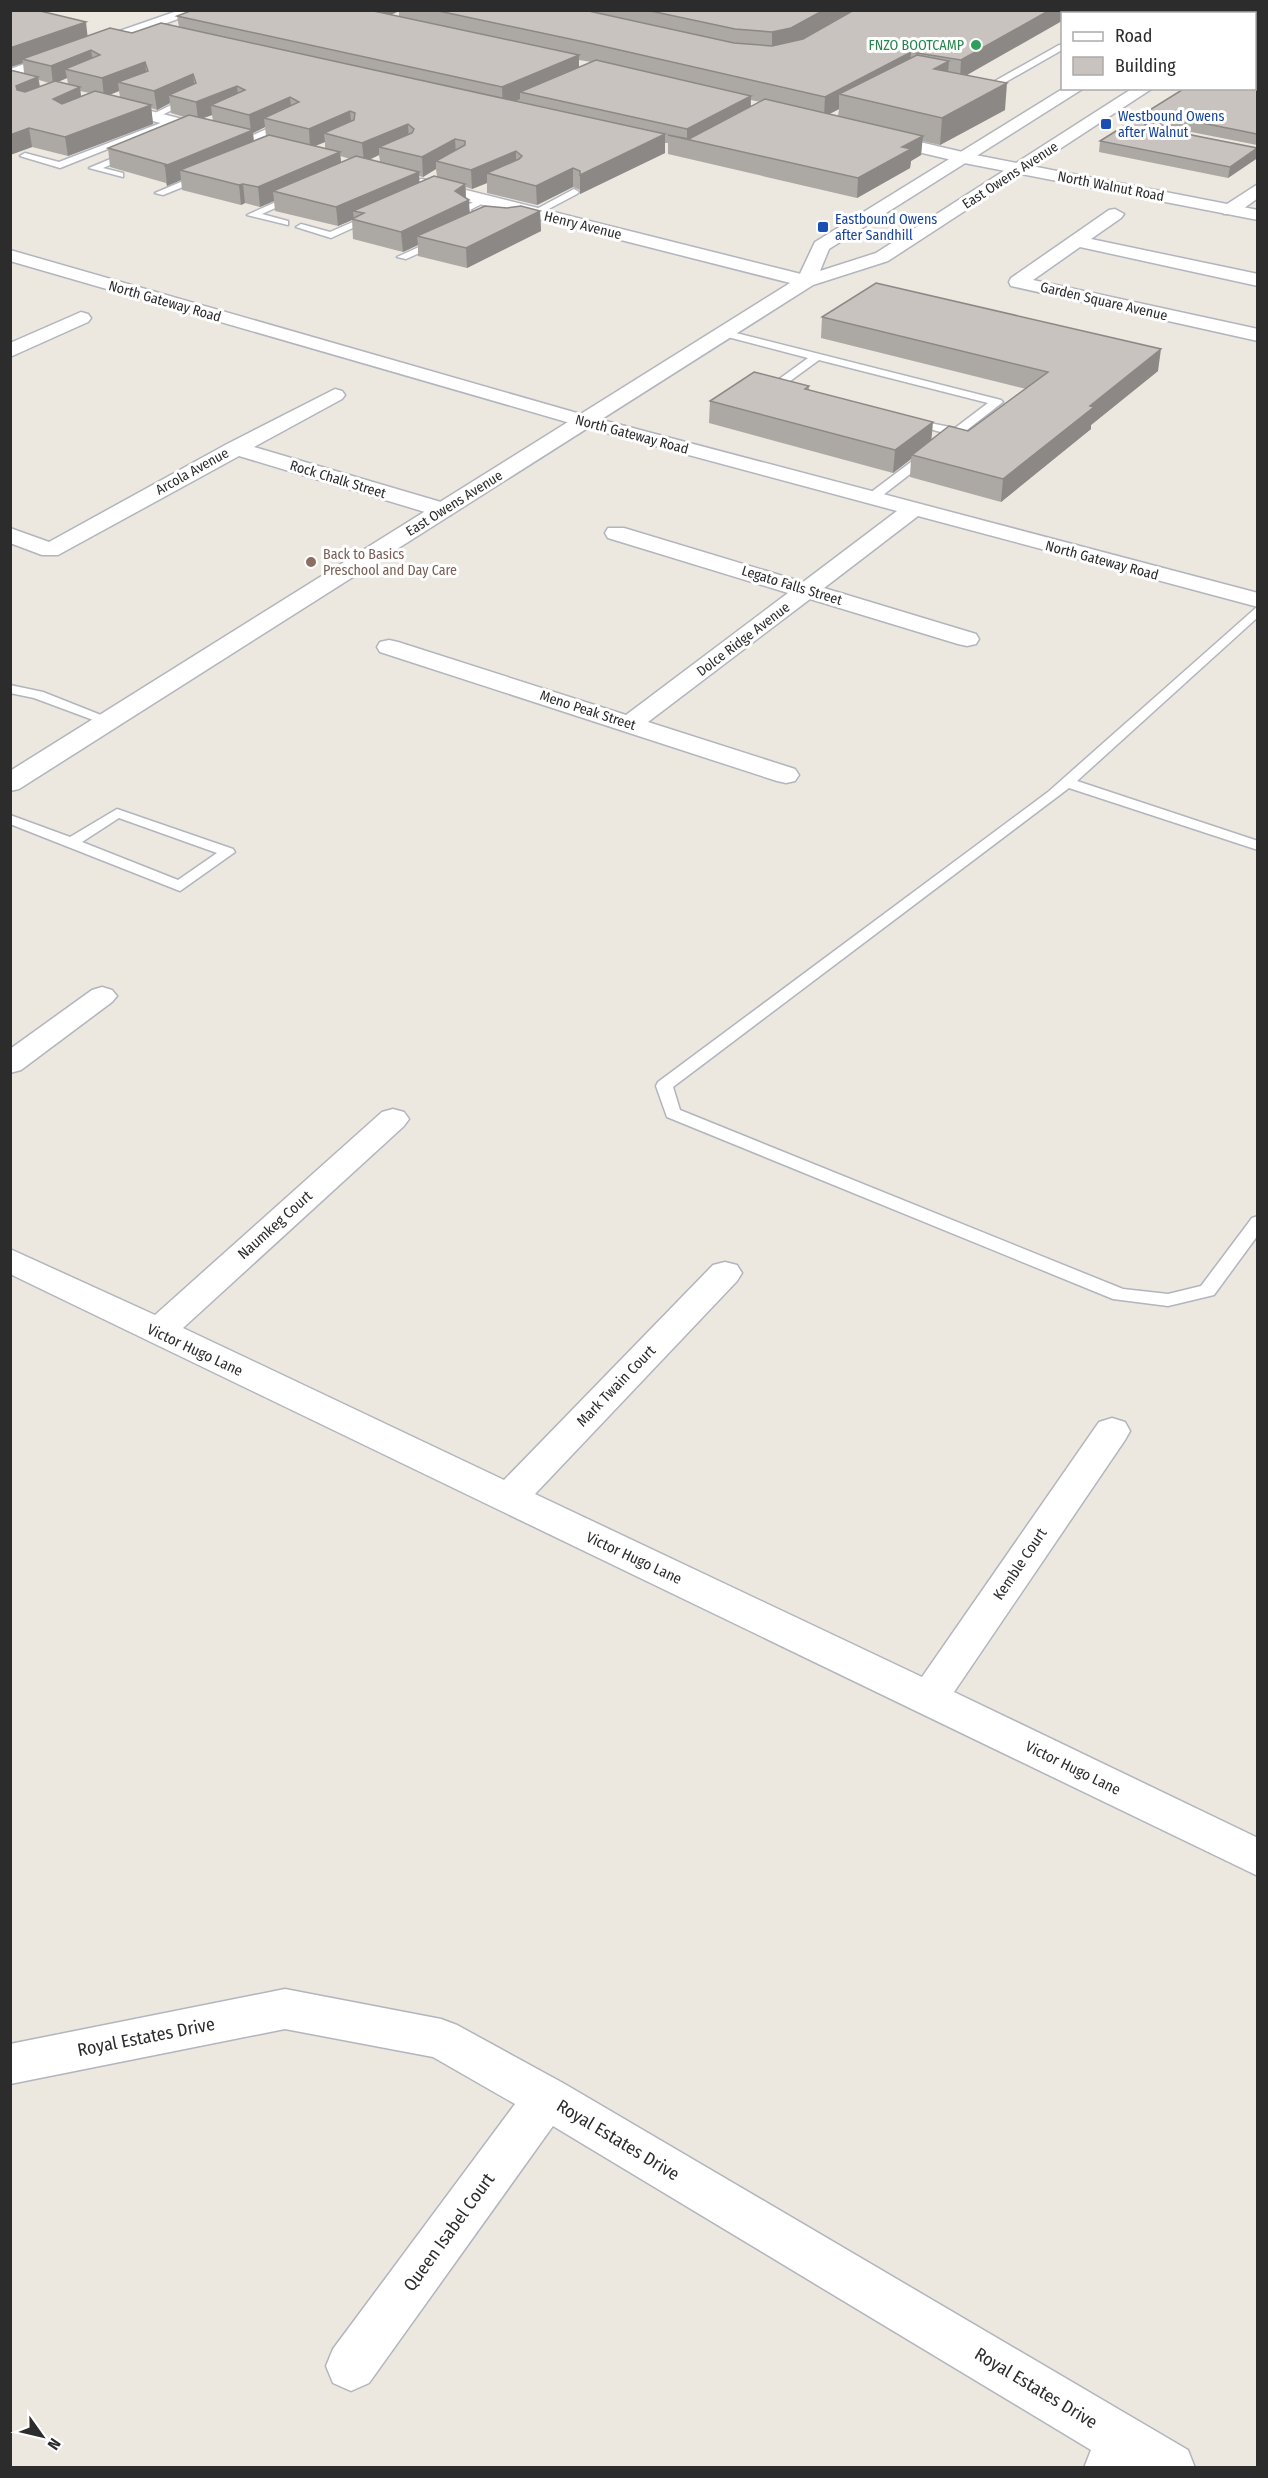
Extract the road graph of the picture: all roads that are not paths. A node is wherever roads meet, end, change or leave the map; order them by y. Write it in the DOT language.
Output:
graph roads {
  1 [pos="196,10"];
  2 [pos="139,30"];
  3 [pos="162,35"];
  4 [pos="1061,48"];
  5 [pos="11,79"];
  6 [pos="30,85"];
  7 [pos="966,85"];
  8 [pos="1073,90"];
  9 [pos="1142,90"];
  10 [pos="118,96"];
  11 [pos="194,97"];
  12 [pos="94,101"];
  13 [pos="153,116"];
  14 [pos="214,120"];
  15 [pos="294,120"];
  16 [pos="183,127"];
  17 [pos="866,134"];
  18 [pos="247,140"];
  19 [pos="273,147"];
  20 [pos="137,151"];
  21 [pos="25,156"];
  22 [pos="965,158"];
  23 [pos="1021,168"];
  24 [pos="215,171"];
  25 [pos="120,175"];
  26 [pos="424,185"];
  27 [pos="1257,189"];
  28 [pos="574,192"];
  29 [pos="160,193"];
  30 [pos="305,193"];
  31 [pos="479,194"];
  32 [pos="1230,210"];
  33 [pos="382,213"];
  34 [pos="537,213"];
  35 [pos="1115,214"];
  36 [pos="1257,215"];
  37 [pos="285,222"];
  38 [pos="481,223"];
  39 [pos="510,225"];
  40 [pos="301,226"];
  41 [pos="451,235"];
  42 [pos="1076,242"];
  43 [pos="10,255"];
  44 [pos="402,257"];
  45 [pos="1257,280"];
  46 [pos="806,281"];
  47 [pos="81,318"];
  48 [pos="724,333"];
  49 [pos="1257,335"];
  50 [pos="10,351"];
  51 [pos="816,357"];
  52 [pos="805,393"];
  53 [pos="335,395"];
  54 [pos="901,418"];
  55 [pos="584,421"];
  56 [pos="956,432"];
  57 [pos="234,448"];
  58 [pos="870,499"];
  59 [pos="443,510"];
  60 [pos="912,510"];
  61 [pos="616,533"];
  62 [pos="10,536"];
  63 [pos="808,590"];
  64 [pos="1257,600"];
  65 [pos="1257,610"];
  66 [pos="967,639"];
  67 [pos="389,647"];
  68 [pos="10,689"];
  69 [pos="109,721"];
  70 [pos="630,724"];
  71 [pos="786,775"];
  72 [pos="10,783"];
  73 [pos="1068,783"];
  74 [pos="10,819"];
  75 [pos="71,843"];
  76 [pos="1257,846"];
  77 [pos="102,996"];
  78 [pos="15,1055"];
  79 [pos="393,1119"];
  80 [pos="1257,1222"];
  81 [pos="10,1260"];
  82 [pos="724,1273"];
  83 [pos="158,1332"];
  84 [pos="1112,1431"];
  85 [pos="508,1499"];
  86 [pos="929,1698"];
  87 [pos="1257,1858"];
  88 [pos="10,2064"];
  89 [pos="547,2098"];
  90 [pos="351,2366"];
  91 [pos="1116,2454"];
  92 [pos="1170,2468"];
  1 -- 2 [label="street"];
  2 -- 3 [label="lane"];
  2 -- 5 [label="street"];
  4 -- 7 [label="lane"];
  5 -- 6 [label="street"];
  8 -- 22 [label="street"];
  9 -- 23 [label="street, East Owens Avenue"];
  10 -- 12 [label="lane"];
  11 -- 13 [label="lane"];
  12 -- 13 [label="street"];
  13 -- 16 [label="street"];
  14 -- 16 [label="lane"];
  15 -- 18 [label="lane"];
  16 -- 18 [label="street"];
  16 -- 21 [label="lane"];
  17 -- 22 [label="street, North Walnut Road"];
  18 -- 19 [label="street"];
  20 -- 25 [label="lane"];
  22 -- 23 [label="street, North Walnut Road"];
  22 -- 46 [label="street"];
  23 -- 32 [label="street, North Walnut Road"];
  23 -- 46 [label="street, East Owens Avenue"];
  24 -- 29 [label="lane"];
  26 -- 31 [label="street, Henry Avenue"];
  27 -- 32 [label="street"];
  28 -- 34 [label="lane"];
  30 -- 37 [label="lane"];
  31 -- 34 [label="street, Henry Avenue"];
  31 -- 38 [label="lane"];
  32 -- 36 [label="street, North Walnut Road"];
  33 -- 40 [label="lane"];
  34 -- 39 [label="lane"];
  34 -- 46 [label="street, Henry Avenue"];
  35 -- 42 [label="street, Garden Square Avenue"];
  41 -- 44 [label="lane"];
  42 -- 45 [label="street"];
  42 -- 49 [label="street, Garden Square Avenue"];
  43 -- 55 [label="street, North Gateway Road"];
  46 -- 48 [label="street, East Owens Avenue"];
  47 -- 50 [label="street"];
  48 -- 51 [label="lane"];
  48 -- 55 [label="street, East Owens Avenue"];
  51 -- 52 [label="lane"];
  51 -- 56 [label="lane"];
  53 -- 57 [label="street, Arcola Avenue"];
  54 -- 56 [label="lane"];
  55 -- 58 [label="street, North Gateway Road"];
  55 -- 59 [label="street, East Owens Avenue"];
  56 -- 58 [label="lane"];
  57 -- 59 [label="street, Rock Chalk Street"];
  57 -- 62 [label="street, Arcola Avenue"];
  58 -- 60 [label="street, North Gateway Road"];
  59 -- 69 [label="street, East Owens Avenue"];
  60 -- 63 [label="street, Dolce Ridge Avenue"];
  60 -- 64 [label="street, North Gateway Road"];
  61 -- 63 [label="street, Legato Falls Street"];
  63 -- 66 [label="street, Legato Falls Street"];
  63 -- 70 [label="street, Dolce Ridge Avenue"];
  65 -- 73 [label="lane"];
  67 -- 70 [label="street, Meno Peak Street"];
  68 -- 69 [label="lane"];
  69 -- 72 [label="street, East Owens Avenue"];
  70 -- 71 [label="street, Meno Peak Street"];
  73 -- 76 [label="lane"];
  73 -- 80 [label="lane"];
  74 -- 75 [label="lane"];
  75 -- 75 [label="lane"];
  77 -- 78 [label="street"];
  79 -- 83 [label="street, Naumkeg Court"];
  81 -- 83 [label="street, Victor Hugo Lane"];
  82 -- 85 [label="street, Mark Twain Court"];
  83 -- 85 [label="street, Victor Hugo Lane"];
  84 -- 86 [label="street, Kemble Court"];
  85 -- 86 [label="street, Victor Hugo Lane"];
  86 -- 87 [label="street, Victor Hugo Lane"];
  88 -- 89 [label="street, Royal Estates Drive"];
  89 -- 90 [label="street, Queen Isabel Court"];
  89 -- 91 [label="street, Royal Estates Drive"];
  91 -- 92 [label="street, Royal Estates Drive"];
}
